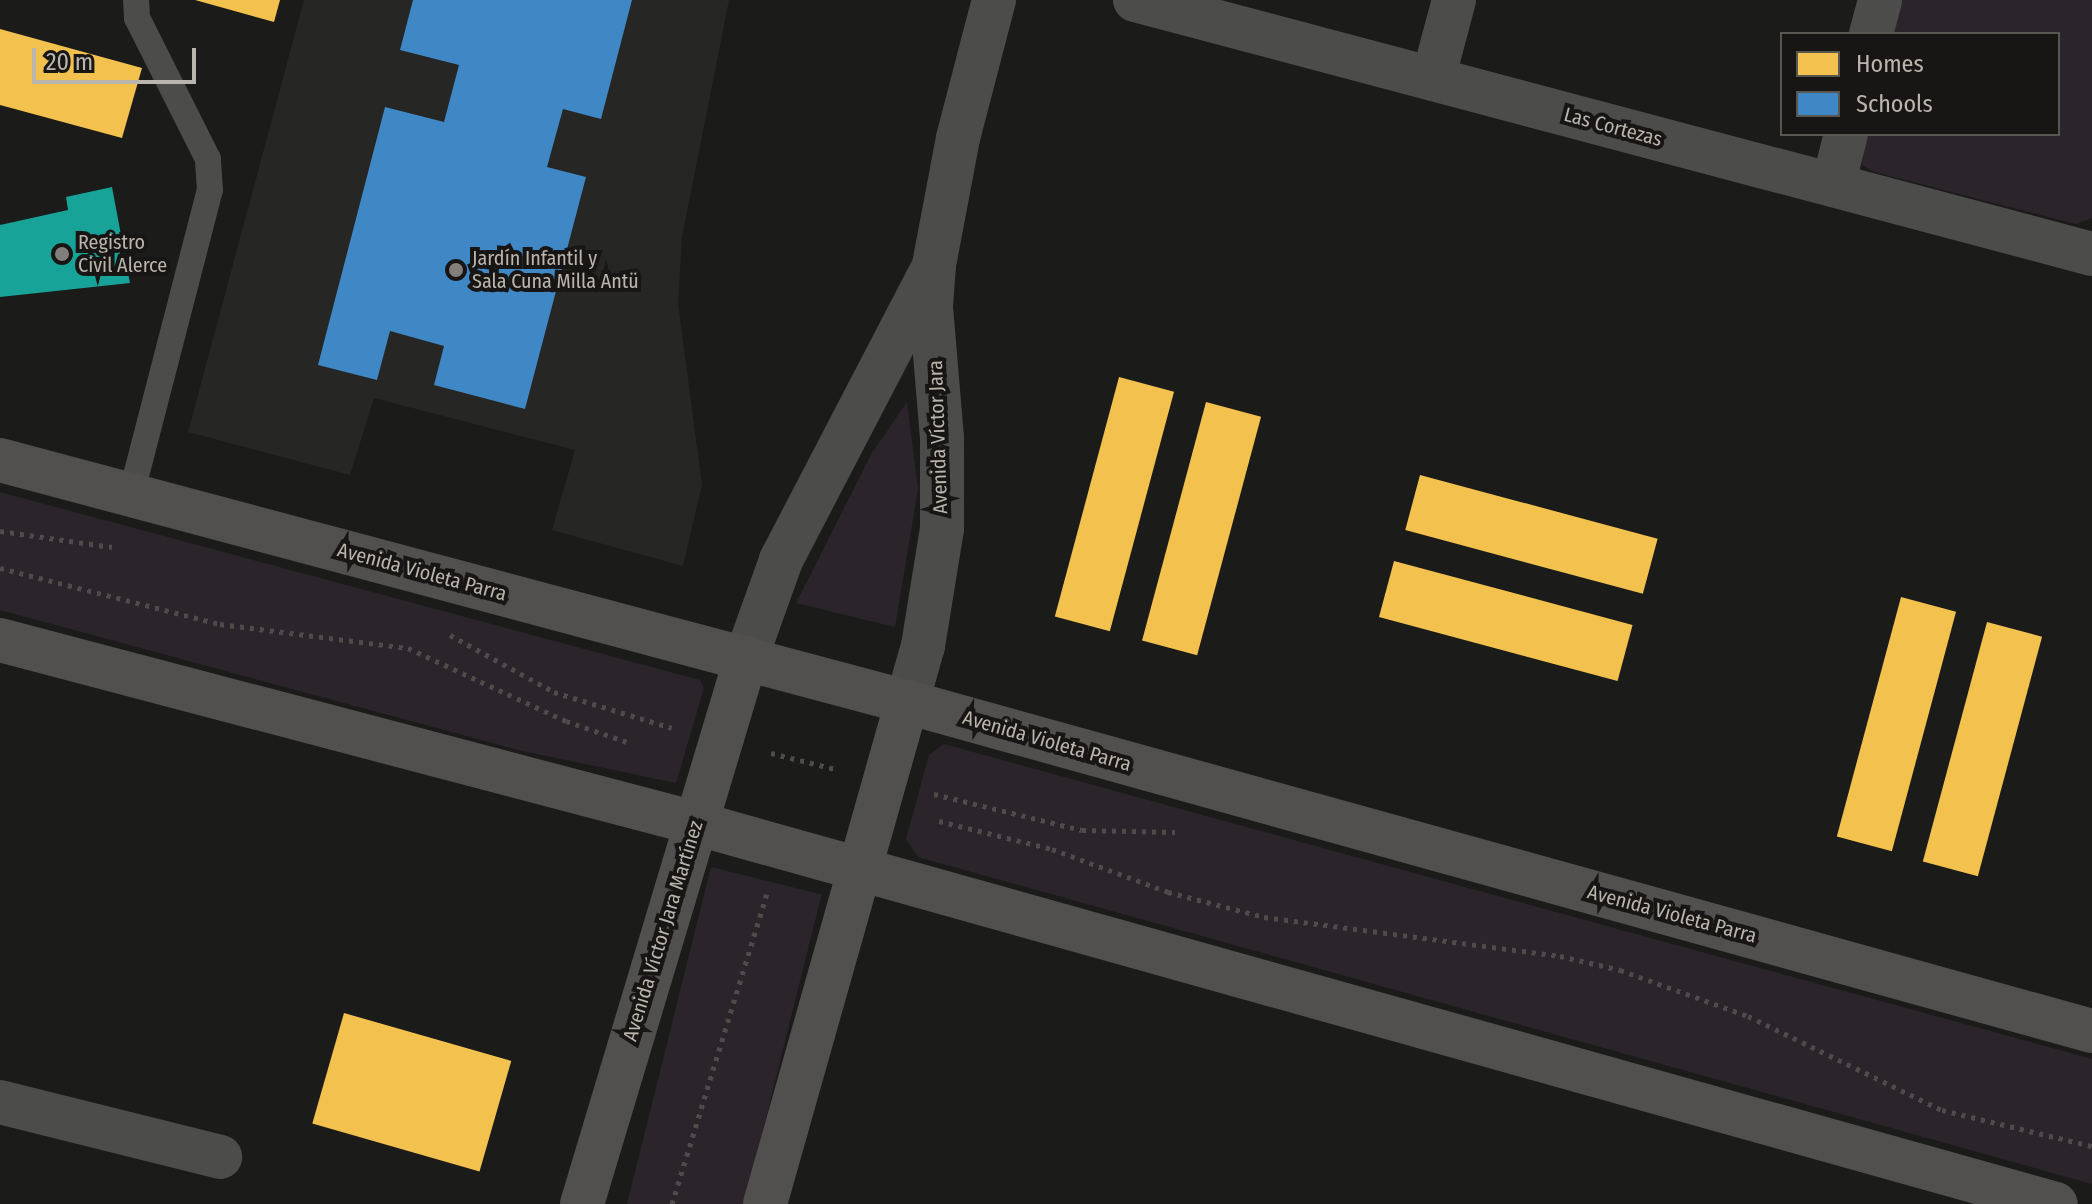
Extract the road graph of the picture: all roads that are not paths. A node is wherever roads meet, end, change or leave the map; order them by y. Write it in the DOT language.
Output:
graph roads {
  1 [pos="136,0"];
  2 [pos="994,0"];
  3 [pos="1135,0"];
  4 [pos="1454,0"];
  5 [pos="1880,0"];
  6 [pos="1872,32"];
  7 [pos="1433,79"];
  8 [pos="1845,136"];
  9 [pos="1833,185"];
  10 [pos="2092,254"];
  11 [pos="933,285"];
  12 [pos="0,460"];
  13 [pos="131,495"];
  14 [pos="0,640"];
  15 [pos="746,658"];
  16 [pos="907,702"];
  17 [pos="695,823"];
  18 [pos="861,872"];
  19 [pos="2092,1031"];
  20 [pos="0,1102"];
  21 [pos="220,1157"];
  22 [pos="582,1204"];
  23 [pos="765,1204"];
  24 [pos="2056,1204"];
  1 -- 13 [label="lane"];
  2 -- 11 [label="street, Avenida Víctor Jara"];
  3 -- 7 [label="street, Las Cortezas"];
  4 -- 7 [label="street"];
  5 -- 6 [label="street"];
  7 -- 9 [label="street, Las Cortezas"];
  8 -- 9 [label="street"];
  9 -- 10 [label="street, Las Cortezas"];
  11 -- 15 [label="street, Avenida Víctor Jara"];
  11 -- 16 [label="street, Avenida Víctor Jara"];
  12 -- 13 [label="main road, Avenida Violeta Parra"];
  13 -- 15 [label="main road, Avenida Violeta Parra"];
  14 -- 17 [label="main road"];
  15 -- 16 [label="main road, Avenida Violeta Parra"];
  15 -- 17 [label="main road, Avenida Víctor Jara Martínez"];
  16 -- 18 [label="main road"];
  16 -- 19 [label="main road, Avenida Violeta Parra"];
  17 -- 18 [label="main road"];
  17 -- 22 [label="main road, Avenida Víctor Jara Martínez"];
  18 -- 23 [label="main road"];
  18 -- 24 [label="main road"];
  20 -- 21 [label="street"];
}
